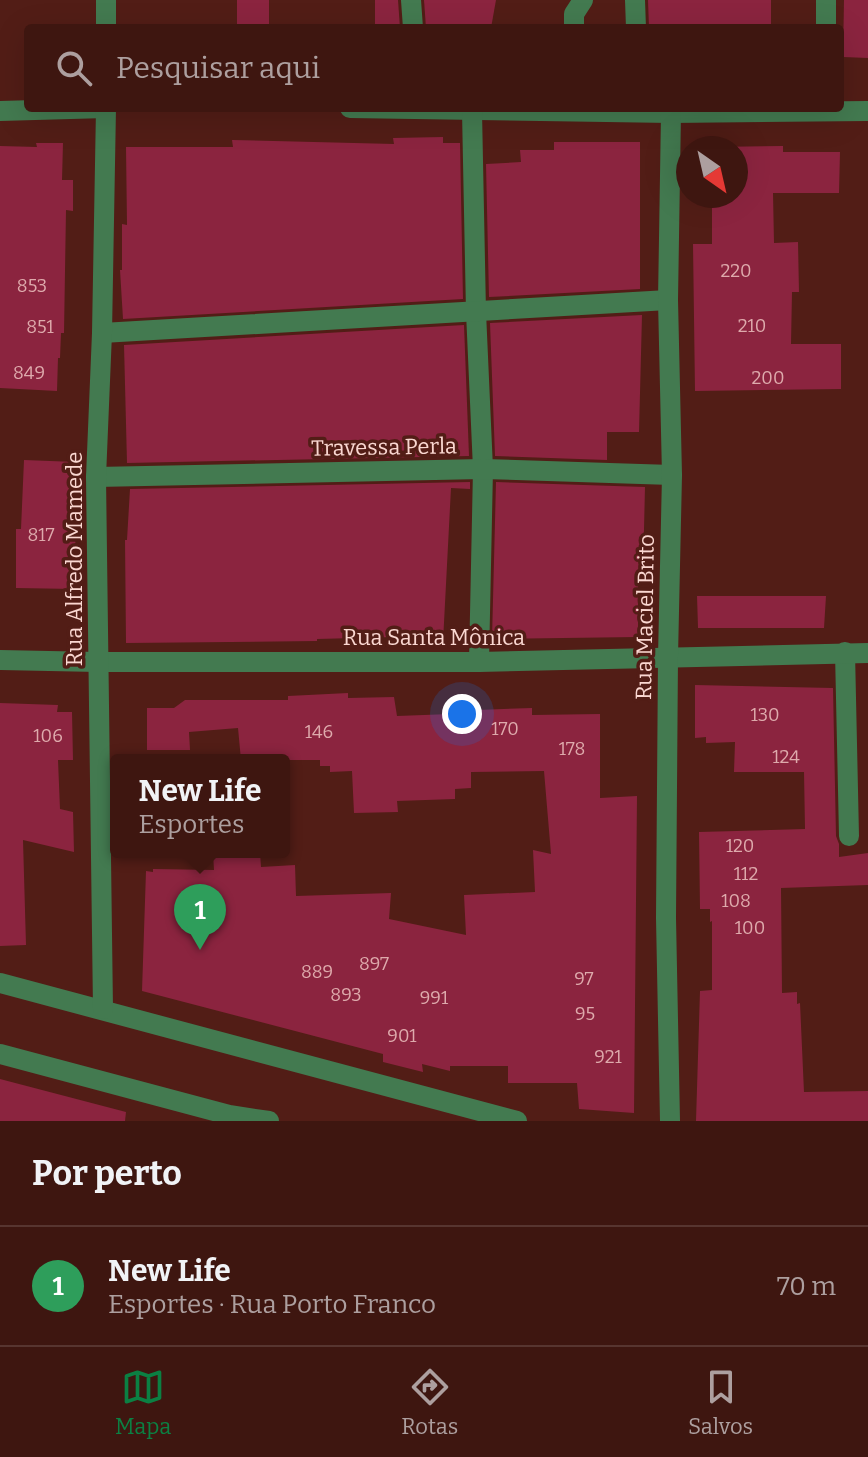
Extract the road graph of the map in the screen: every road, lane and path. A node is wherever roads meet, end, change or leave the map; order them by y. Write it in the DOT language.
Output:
graph roads {
  1 [pos="106,0"];
  2 [pos="411,0"];
  3 [pos="583,0"];
  4 [pos="635,0"];
  5 [pos="826,0"];
  6 [pos="106,24"];
  7 [pos="413,24"];
  8 [pos="574,24"];
  9 [pos="636,24"];
  10 [pos="826,24"];
  11 [pos="24,110"];
  12 [pos="844,110"];
  13 [pos="0,111"];
  14 [pos="868,111"];
  15 [pos="106,112"];
  16 [pos="472,112"];
  17 [pos="660,112"];
  18 [pos="710,112"];
  19 [pos="671,113"];
  20 [pos="668,300"];
  21 [pos="476,312"];
  22 [pos="102,333"];
  23 [pos="483,469"];
  24 [pos="672,475"];
  25 [pos="96,477"];
  26 [pos="845,652"];
  27 [pos="868,653"];
  28 [pos="668,657"];
  29 [pos="0,660"];
  30 [pos="98,662"];
  31 [pos="479,662"];
  32 [pos="849,836"];
  33 [pos="0,983"];
  34 [pos="103,1009"];
  35 [pos="0,1054"];
  36 [pos="228,1118"];
  37 [pos="269,1121"];
  38 [pos="517,1121"];
  39 [pos="670,1121"];
  1 -- 6 [label="street"];
  2 -- 7 [label="street"];
  3 -- 8 [label="street"];
  4 -- 9 [label="street"];
  5 -- 10 [label="street"];
  11 -- 13 [label="street"];
  12 -- 14 [label="street"];
  15 -- 22 [label="street, Rua Alfredo Mamede"];
  16 -- 21 [label="street"];
  17 -- 19 [label="street"];
  18 -- 19 [label="street"];
  19 -- 20 [label="street, Rua Maciel Brito"];
  20 -- 21 [label="street"];
  20 -- 24 [label="street, Rua Maciel Brito"];
  21 -- 22 [label="street"];
  21 -- 23 [label="street"];
  22 -- 25 [label="street, Rua Alfredo Mamede"];
  23 -- 24 [label="street, Travessa Perla"];
  23 -- 25 [label="street, Travessa Perla"];
  23 -- 31 [label="street"];
  24 -- 28 [label="street, Rua Maciel Brito"];
  25 -- 30 [label="street, Rua Alfredo Mamede"];
  26 -- 27 [label="street, Rua Santa Mônica"];
  26 -- 28 [label="street, Rua Santa Mônica"];
  26 -- 32 [label="street"];
  28 -- 31 [label="street, Rua Santa Mônica"];
  28 -- 39 [label="street, Rua Maciel Brito"];
  29 -- 30 [label="street, Rua Santa Mônica"];
  30 -- 31 [label="street, Rua Santa Mônica"];
  30 -- 34 [label="street, Rua Alfredo Mamede"];
  33 -- 34 [label="street"];
  34 -- 38 [label="street"];
  35 -- 36 [label="street"];
  36 -- 37 [label="street"];
}
